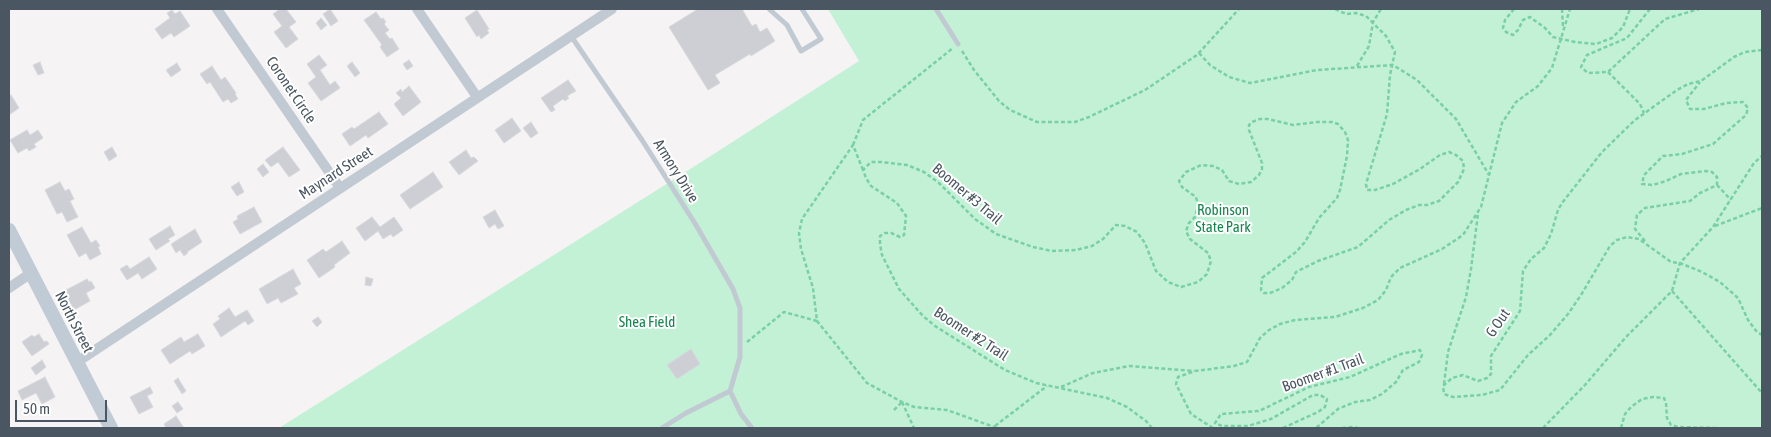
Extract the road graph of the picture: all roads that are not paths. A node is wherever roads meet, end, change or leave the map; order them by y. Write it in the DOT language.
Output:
graph roads {
  1 [pos="217,9"];
  2 [pos="417,9"];
  3 [pos="612,9"];
  4 [pos="770,9"];
  5 [pos="802,9"];
  6 [pos="936,9"];
  7 [pos="571,36"];
  8 [pos="958,44"];
  9 [pos="478,98"];
  10 [pos="340,188"];
  11 [pos="9,230"];
  12 [pos="31,273"];
  13 [pos="9,288"];
  14 [pos="77,362"];
  15 [pos="730,391"];
  16 [pos="111,428"];
  17 [pos="662,428"];
  18 [pos="752,428"];
  1 -- 10 [label="street, Coronet Circle"];
  2 -- 9 [label="street"];
  3 -- 7 [label="street, Maynard Street"];
  4 -- 5 [label="lane"];
  6 -- 8 [label="lane"];
  7 -- 9 [label="street, Maynard Street"];
  7 -- 15 [label="lane, Armory Drive"];
  9 -- 10 [label="street, Maynard Street"];
  10 -- 14 [label="street, Maynard Street"];
  11 -- 12 [label="main road, North Street"];
  12 -- 13 [label="street"];
  12 -- 14 [label="main road, North Street"];
  14 -- 16 [label="main road, North Street"];
  15 -- 17 [label="lane"];
  15 -- 18 [label="lane"];
}
